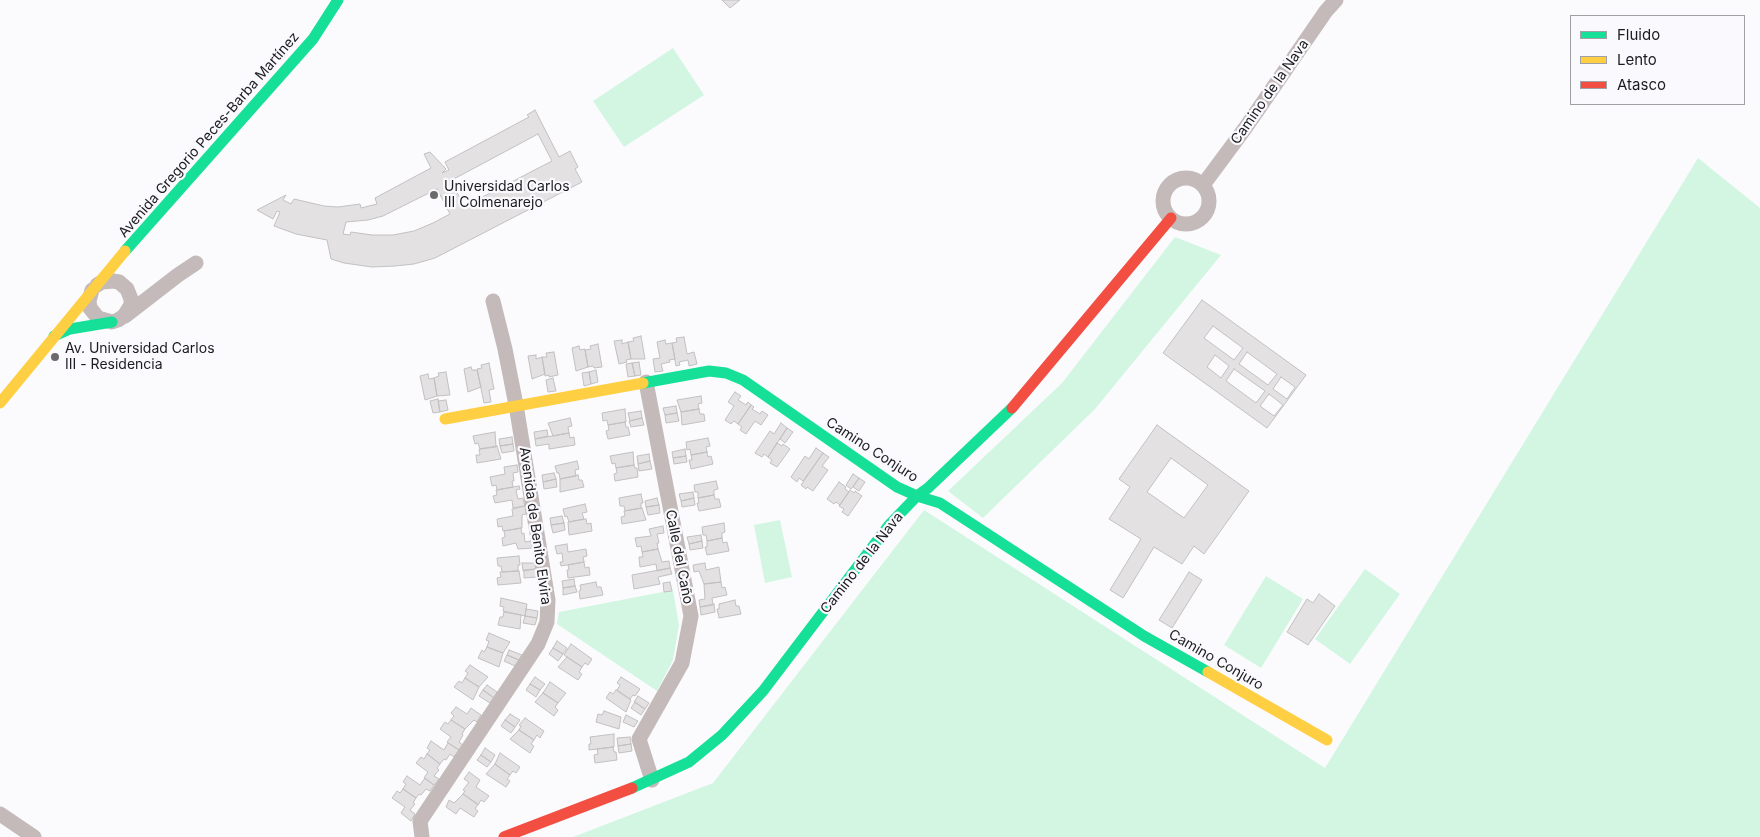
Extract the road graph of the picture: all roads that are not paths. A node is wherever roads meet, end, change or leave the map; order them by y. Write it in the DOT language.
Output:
graph roads {
  1 [pos="338,0"];
  2 [pos="1336,0"];
  3 [pos="1203,185"];
  4 [pos="1171,218"];
  5 [pos="116,263"];
  6 [pos="196,263"];
  7 [pos="123,286"];
  8 [pos="94,288"];
  9 [pos="160,288"];
  10 [pos="493,301"];
  11 [pos="118,319"];
  12 [pos="54,336"];
  13 [pos="646,382"];
  14 [pos="0,403"];
  15 [pos="516,405"];
  16 [pos="445,420"];
  17 [pos="917,496"];
  18 [pos="1327,740"];
  19 [pos="652,780"];
  20 [pos="0,814"];
  21 [pos="34,837"];
  22 [pos="422,837"];
  23 [pos="504,837"];
  1 -- 5 [label="street, Avenida Gregorio Peces-Barba Martínez"];
  2 -- 3 [label="street, Camino de la Nava"];
  3 -- 4 [label="street"];
  3 -- 4 [label="street"];
  4 -- 17 [label="street, Camino de la Nava"];
  5 -- 7 [label="street"];
  5 -- 8 [label="street, Avenida Gregorio Peces-Barba Martínez"];
  6 -- 9 [label="street"];
  7 -- 8 [label="street"];
  7 -- 9 [label="street"];
  7 -- 11 [label="street"];
  8 -- 11 [label="street"];
  8 -- 12 [label="street, Avenida Gregorio Peces-Barba Martínez"];
  9 -- 11 [label="street"];
  10 -- 15 [label="street, Avenida de Benito Elvira"];
  11 -- 12 [label="street"];
  12 -- 14 [label="street, Avenida Gregorio Peces-Barba Martínez"];
  13 -- 15 [label="street, Camino Conjuro"];
  13 -- 17 [label="street, Camino Conjuro"];
  13 -- 19 [label="street, Calle del Caño"];
  15 -- 16 [label="street, Camino Conjuro"];
  15 -- 22 [label="street, Avenida de Benito Elvira"];
  17 -- 18 [label="street, Camino Conjuro"];
  17 -- 19 [label="street, Camino de la Nava"];
  19 -- 23 [label="street, Camino de la Nava"];
  20 -- 21 [label="street"];
}
